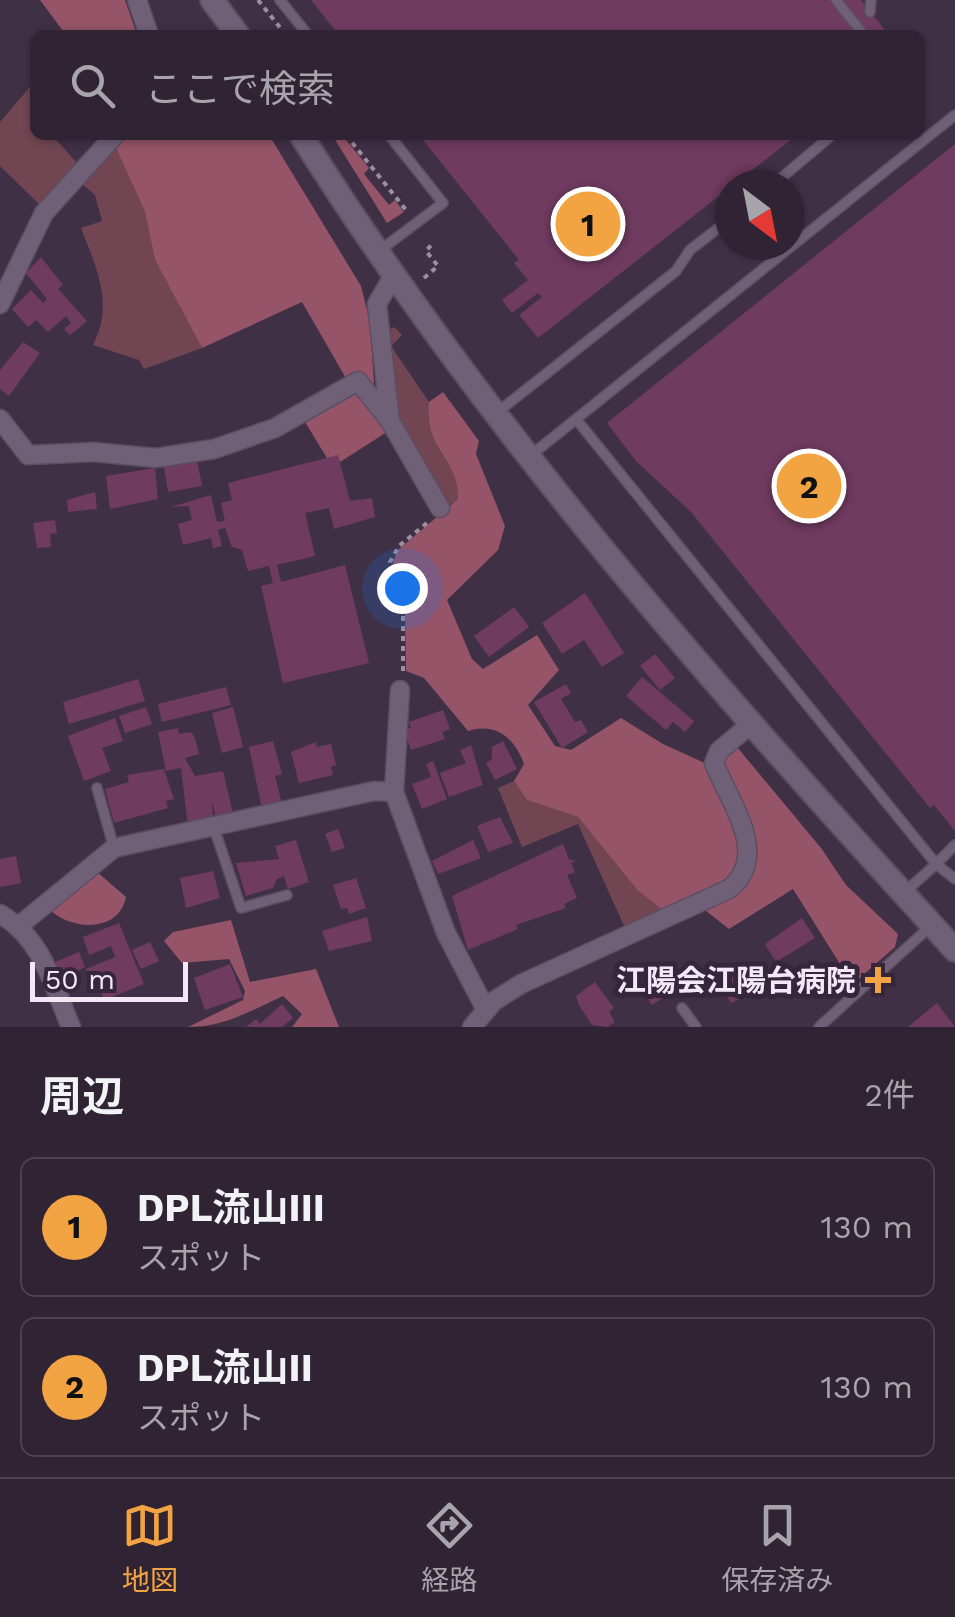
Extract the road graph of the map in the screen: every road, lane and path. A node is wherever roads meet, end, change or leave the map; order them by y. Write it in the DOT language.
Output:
graph roads {
  1 [pos="138,0"];
  2 [pos="212,0"];
  3 [pos="258,0"];
  4 [pos="280,0"];
  5 [pos="836,0"];
  6 [pos="147,30"];
  7 [pos="234,30"];
  8 [pos="282,30"];
  9 [pos="304,30"];
  10 [pos="860,30"];
  11 [pos="955,114"];
  12 [pos="925,138"];
  13 [pos="110,140"];
  14 [pos="303,140"];
  15 [pos="350,140"];
  16 [pos="392,140"];
  17 [pos="826,140"];
  18 [pos="923,140"];
  19 [pos="791,170"];
  20 [pos="406,210"];
  21 [pos="715,230"];
  22 [pos="432,243"];
  23 [pos="375,254"];
  24 [pos="392,278"];
  25 [pos="420,281"];
  26 [pos="0,304"];
  27 [pos="497,413"];
  28 [pos="0,419"];
  29 [pos="576,419"];
  30 [pos="390,420"];
  31 [pos="530,456"];
  32 [pos="440,508"];
  33 [pos="400,690"];
  34 [pos="752,723"];
  35 [pos="97,788"];
  36 [pos="394,792"];
  37 [pos="214,828"];
  38 [pos="955,845"];
  39 [pos="114,848"];
  40 [pos="936,864"];
  41 [pos="955,880"];
  42 [pos="903,893"];
  43 [pos="287,895"];
  44 [pos="0,914"];
  45 [pos="932,924"];
  46 [pos="20,925"];
  47 [pos="955,950"];
  48 [pos="682,1008"];
  49 [pos="486,1010"];
  50 [pos="72,1027"];
  51 [pos="472,1027"];
  52 [pos="696,1027"];
  53 [pos="819,1027"];
  1 -- 6 [label="street"];
  2 -- 7 [label="street"];
  3 -- 8 [label="path"];
  4 -- 9 [label="lane"];
  5 -- 10 [label="lane"];
  11 -- 12 [label="lane"];
  13 -- 26 [label="street"];
  14 -- 23 [label="street"];
  15 -- 20 [label="path"];
  16 -- 23 [label="lane"];
  17 -- 19 [label="lane"];
  18 -- 29 [label="lane"];
  21 -- 27 [label="lane"];
  22 -- 25 [label="path"];
  23 -- 24 [label="street"];
  24 -- 27 [label="street"];
  24 -- 30 [label="street"];
  27 -- 31 [label="street"];
  28 -- 30 [label="street"];
  29 -- 31 [label="lane"];
  29 -- 40 [label="lane"];
  30 -- 32 [label="street"];
  31 -- 34 [label="street"];
  32 -- 33 [label="path"];
  33 -- 36 [label="street"];
  34 -- 42 [label="street"];
  34 -- 49 [label="street"];
  35 -- 39 [label="lane"];
  36 -- 37 [label="street"];
  36 -- 49 [label="street"];
  37 -- 39 [label="street"];
  37 -- 43 [label="lane"];
  38 -- 40 [label="lane"];
  39 -- 46 [label="street"];
  40 -- 41 [label="lane"];
  40 -- 42 [label="lane"];
  42 -- 45 [label="street"];
  44 -- 46 [label="street"];
  45 -- 47 [label="street"];
  45 -- 53 [label="lane"];
  46 -- 50 [label="street"];
  48 -- 52 [label="lane"];
  49 -- 51 [label="street"];
}
